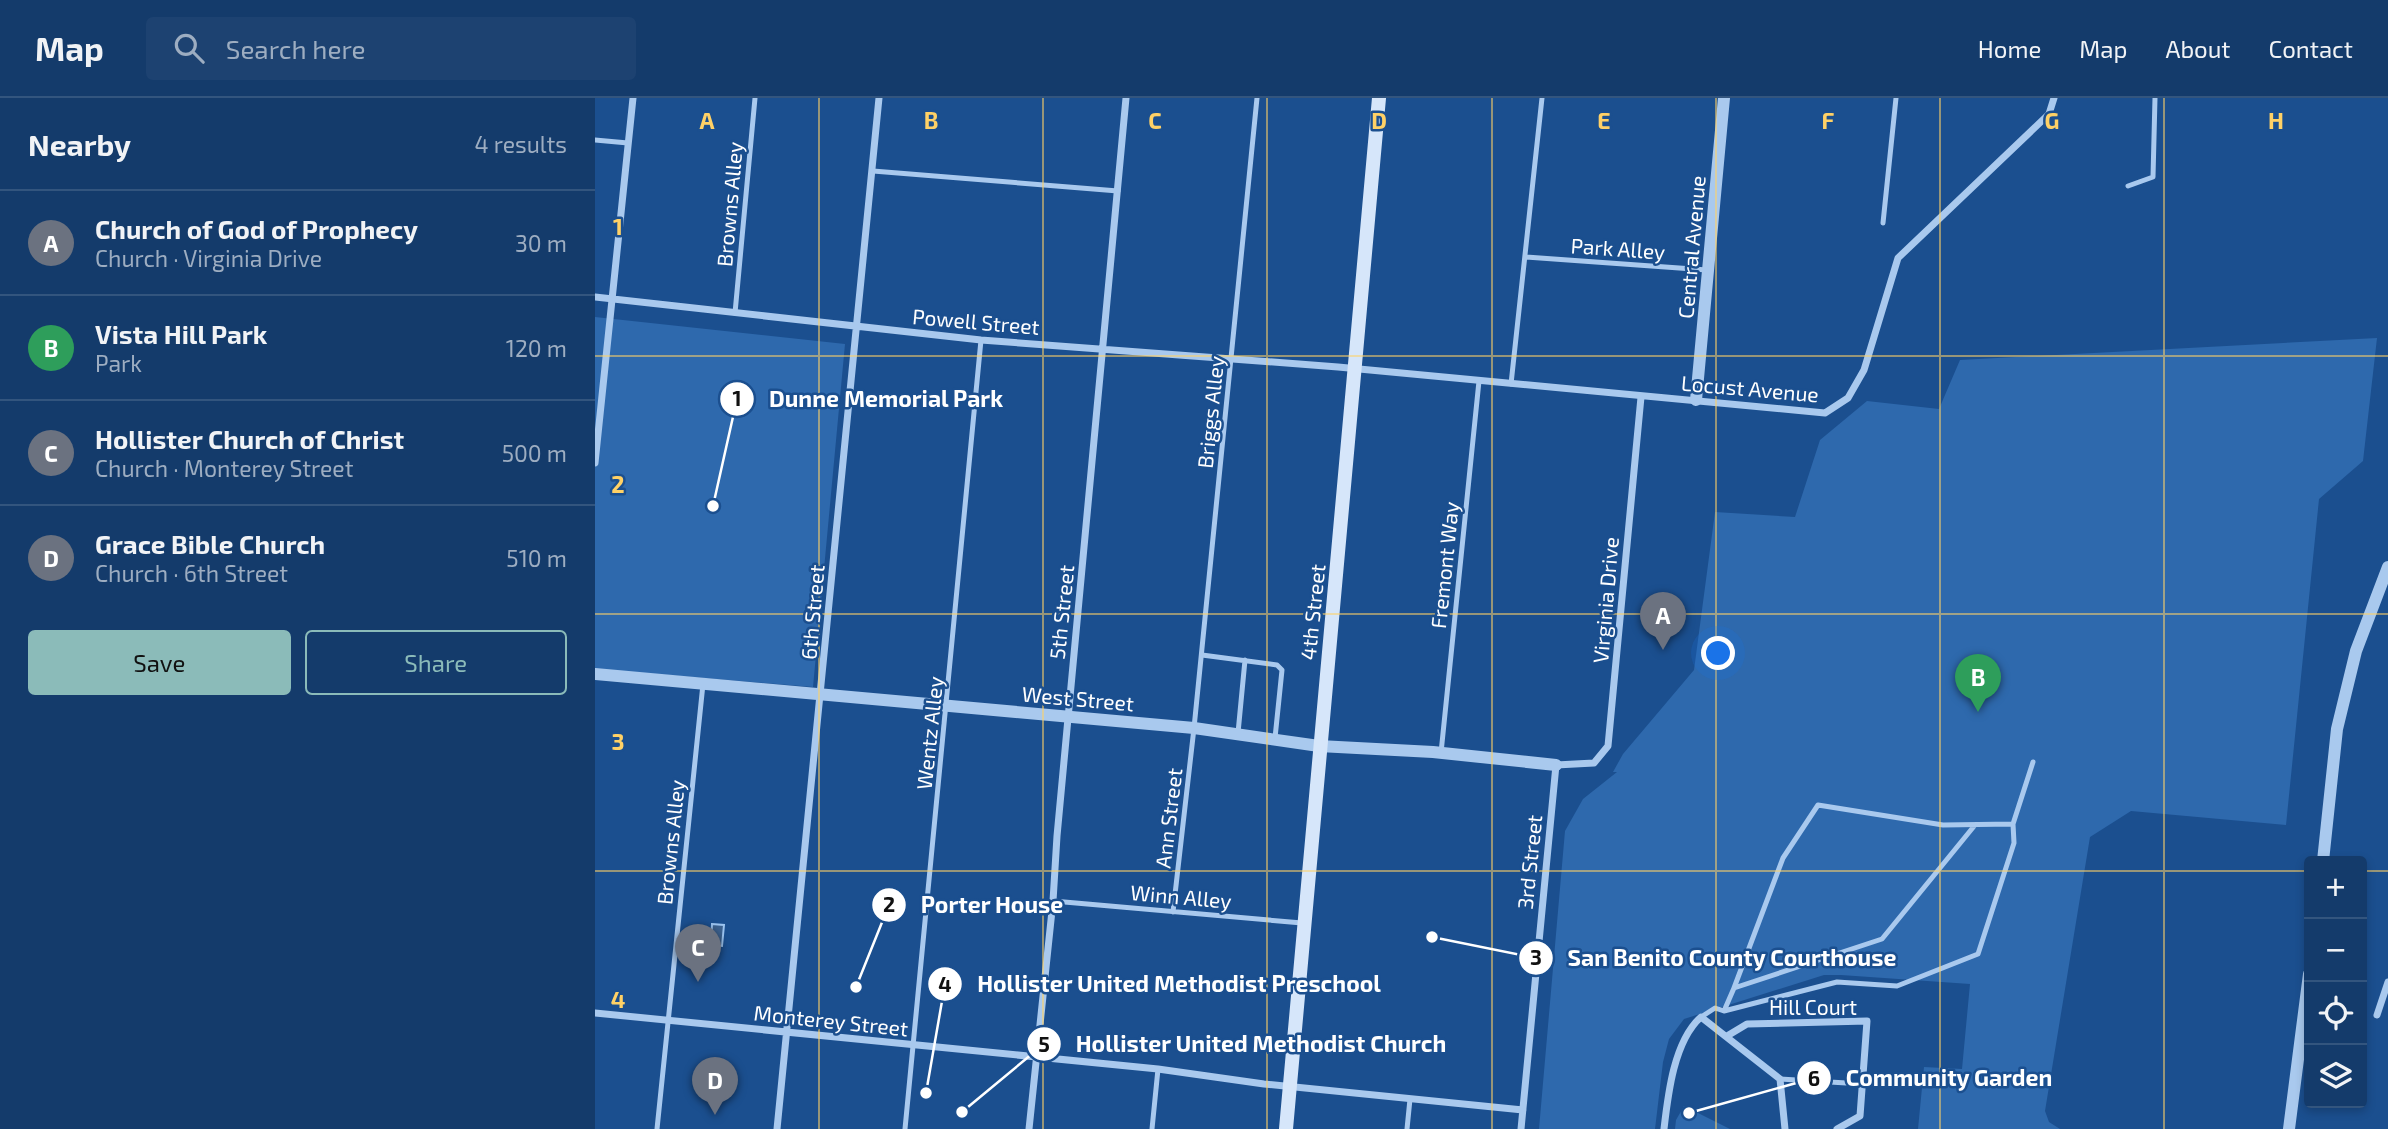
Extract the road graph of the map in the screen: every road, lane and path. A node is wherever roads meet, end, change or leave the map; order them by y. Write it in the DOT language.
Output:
graph roads {
  1 [pos="633,98"];
  2 [pos="755,98"];
  3 [pos="879,98"];
  4 [pos="1126,98"];
  5 [pos="1257,98"];
  6 [pos="1380,98"];
  7 [pos="1542,98"];
  8 [pos="1724,98"];
  9 [pos="1896,98"];
  10 [pos="2054,98"];
  11 [pos="2155,98"];
  12 [pos="595,140"];
  13 [pos="628,143"];
  14 [pos="873,171"];
  15 [pos="2128,186"];
  16 [pos="1118,191"];
  17 [pos="1883,223"];
  18 [pos="1526,257"];
  19 [pos="1707,270"];
  20 [pos="595,298"];
  21 [pos="613,300"];
  22 [pos="735,313"];
  23 [pos="859,327"];
  24 [pos="981,340"];
  25 [pos="1104,349"];
  26 [pos="1231,359"];
  27 [pos="1355,370"];
  28 [pos="1479,381"];
  29 [pos="1511,384"];
  30 [pos="1641,397"];
  31 [pos="1696,400"];
  32 [pos="595,463"];
  33 [pos="2388,567"];
  34 [pos="1202,655"];
  35 [pos="1245,660"];
  36 [pos="595,674"];
  37 [pos="703,684"];
  38 [pos="821,697"];
  39 [pos="947,706"];
  40 [pos="1068,717"];
  41 [pos="1194,728"];
  42 [pos="1238,736"];
  43 [pos="1275,741"];
  44 [pos="1319,746"];
  45 [pos="1441,753"];
  46 [pos="2033,762"];
  47 [pos="1556,765"];
  48 [pos="2013,824"];
  49 [pos="1975,825"];
  50 [pos="2324,856"];
  51 [pos="1053,901"];
  52 [pos="1173,912"];
  53 [pos="1305,923"];
  54 [pos="2308,982"];
  55 [pos="2388,982"];
  56 [pos="1734,988"];
  57 [pos="1724,1011"];
  58 [pos="595,1013"];
  59 [pos="2377,1015"];
  60 [pos="1701,1017"];
  61 [pos="667,1020"];
  62 [pos="786,1033"];
  63 [pos="1727,1036"];
  64 [pos="913,1046"];
  65 [pos="1035,1056"];
  66 [pos="1158,1069"];
  67 [pos="1780,1079"];
  68 [pos="1863,1084"];
  69 [pos="1290,1087"];
  70 [pos="1410,1100"];
  71 [pos="1523,1110"];
  72 [pos="657,1129"];
  73 [pos="777,1129"];
  74 [pos="905,1129"];
  75 [pos="1029,1129"];
  76 [pos="1152,1129"];
  77 [pos="1286,1129"];
  78 [pos="1407,1129"];
  79 [pos="1521,1129"];
  80 [pos="1664,1129"];
  81 [pos="1785,1129"];
  82 [pos="1837,1129"];
  83 [pos="2289,1129"];
  1 -- 13 [label="street"];
  2 -- 22 [label="lane, Browns Alley"];
  3 -- 14 [label="street, 6th Street"];
  4 -- 16 [label="street, 5th Street"];
  5 -- 26 [label="lane, Briggs Alley"];
  6 -- 27 [label="main road, 4th Street"];
  7 -- 18 [label="lane"];
  8 -- 19 [label="street, Central Avenue"];
  9 -- 17 [label="lane"];
  10 -- 31 [label="street, Locust Avenue"];
  11 -- 15 [label="lane"];
  12 -- 13 [label="lane"];
  13 -- 21 [label="street"];
  14 -- 16 [label="lane"];
  14 -- 23 [label="street, 6th Street"];
  16 -- 25 [label="street, 5th Street"];
  18 -- 19 [label="lane, Park Alley"];
  18 -- 29 [label="lane"];
  19 -- 31 [label="street, Central Avenue"];
  20 -- 21 [label="street, Powell Street"];
  21 -- 22 [label="street, Powell Street"];
  21 -- 32 [label="street"];
  22 -- 23 [label="street, Powell Street"];
  23 -- 24 [label="street, Powell Street"];
  23 -- 38 [label="street, 6th Street"];
  24 -- 25 [label="street, Powell Street"];
  24 -- 39 [label="lane, Wentz Alley"];
  25 -- 26 [label="street, Powell Street"];
  25 -- 40 [label="street, 5th Street"];
  26 -- 27 [label="street, Powell Street"];
  26 -- 34 [label="lane, Briggs Alley"];
  27 -- 28 [label="street, Locust Avenue"];
  27 -- 44 [label="main road, 4th Street"];
  28 -- 29 [label="street, Locust Avenue"];
  28 -- 45 [label="lane, Fremont Way"];
  29 -- 30 [label="street, Locust Avenue"];
  30 -- 31 [label="street, Locust Avenue"];
  30 -- 47 [label="street, Virginia Drive"];
  33 -- 50 [label="street"];
  34 -- 35 [label="lane"];
  34 -- 41 [label="lane, Briggs Alley"];
  35 -- 42 [label="lane"];
  35 -- 43 [label="lane"];
  36 -- 37 [label="street, West Street"];
  37 -- 38 [label="street, West Street"];
  37 -- 61 [label="lane, Browns Alley"];
  38 -- 39 [label="street, West Street"];
  38 -- 62 [label="street, 6th Street"];
  39 -- 40 [label="street, West Street"];
  39 -- 64 [label="lane, Wentz Alley"];
  40 -- 41 [label="street, West Street"];
  40 -- 51 [label="street, 5th Street"];
  41 -- 42 [label="street, West Street"];
  41 -- 52 [label="lane, Ann Street"];
  42 -- 43 [label="street, West Street"];
  43 -- 44 [label="street, West Street"];
  44 -- 45 [label="street, West Street"];
  44 -- 53 [label="main road, 4th Street"];
  45 -- 47 [label="street, West Street"];
  46 -- 48 [label="lane"];
  47 -- 71 [label="street, 3rd Street"];
  48 -- 49 [label="lane"];
  48 -- 57 [label="lane"];
  49 -- 56 [label="lane"];
  49 -- 56 [label="lane"];
  51 -- 52 [label="lane, Winn Alley"];
  51 -- 65 [label="street, 5th Street"];
  52 -- 53 [label="lane, Winn Alley"];
  53 -- 69 [label="main road, 4th Street"];
  54 -- 83 [label="street"];
  55 -- 59 [label="street"];
  56 -- 57 [label="lane"];
  57 -- 60 [label="lane"];
  58 -- 61 [label="street, Monterey Street"];
  60 -- 63 [label="street"];
  60 -- 80 [label="street"];
  61 -- 62 [label="street, Monterey Street"];
  61 -- 72 [label="lane, Browns Alley"];
  62 -- 64 [label="street, Monterey Street"];
  62 -- 73 [label="street, 6th Street"];
  63 -- 67 [label="street"];
  63 -- 68 [label="street, Hill Court"];
  64 -- 65 [label="street, Monterey Street"];
  64 -- 74 [label="lane, Wentz Alley"];
  65 -- 66 [label="street, Monterey Street"];
  65 -- 75 [label="street, 5th Street"];
  66 -- 69 [label="street, Monterey Street"];
  66 -- 76 [label="lane"];
  67 -- 68 [label="lane"];
  67 -- 81 [label="street"];
  68 -- 82 [label="street, Hill Court"];
  69 -- 70 [label="street, Monterey Street"];
  69 -- 77 [label="main road, 4th Street"];
  70 -- 71 [label="street, Monterey Street"];
  70 -- 78 [label="lane"];
  71 -- 79 [label="street, 3rd Street"];
}
